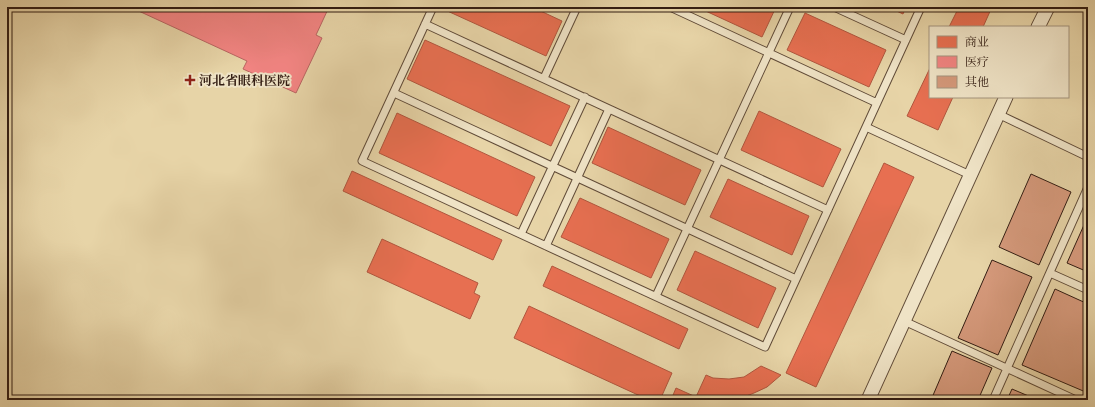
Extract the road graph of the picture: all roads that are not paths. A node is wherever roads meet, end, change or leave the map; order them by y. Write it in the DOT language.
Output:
graph roads {
  1 [pos="433,7"];
  2 [pos="577,7"];
  3 [pos="670,7"];
  4 [pos="790,7"];
  5 [pos="834,7"];
  6 [pos="921,7"];
  7 [pos="1048,7"];
  8 [pos="426,24"];
  9 [pos="1038,26"];
  10 [pos="906,40"];
  11 [pos="768,53"];
  12 [pos="544,78"];
  13 [pos="394,93"];
  14 [pos="585,97"];
  15 [pos="1006,98"];
  16 [pos="877,103"];
  17 [pos="609,109"];
  18 [pos="998,114"];
  19 [pos="866,127"];
  20 [pos="1088,157"];
  21 [pos="719,159"];
  22 [pos="552,167"];
  23 [pos="970,175"];
  24 [pos="577,178"];
  25 [pos="1088,187"];
  26 [pos="828,210"];
  27 [pos="687,229"];
  28 [pos="521,234"];
  29 [pos="546,246"];
  30 [pos="1050,273"];
  31 [pos="796,279"];
  32 [pos="1088,290"];
  33 [pos="656,296"];
  34 [pos="904,321"];
  35 [pos="1007,369"];
  36 [pos="868,400"];
  37 [pos="993,400"];
  38 [pos="1076,400"];
  1 -- 8 [label="lane"];
  2 -- 12 [label="lane"];
  3 -- 11 [label="lane"];
  4 -- 11 [label="lane"];
  5 -- 10 [label="lane"];
  6 -- 10 [label="lane"];
  7 -- 9 [label="street"];
  8 -- 12 [label="lane"];
  8 -- 13 [label="lane"];
  10 -- 16 [label="lane"];
  11 -- 16 [label="lane"];
  11 -- 21 [label="lane"];
  12 -- 14 [label="lane"];
  13 -- 22 [label="lane"];
  13 -- 28 [label="lane"];
  14 -- 17 [label="lane"];
  14 -- 22 [label="lane"];
  15 -- 18 [label="street"];
  16 -- 19 [label="lane"];
  17 -- 21 [label="lane"];
  17 -- 24 [label="lane"];
  18 -- 20 [label="lane"];
  18 -- 23 [label="street"];
  19 -- 23 [label="lane"];
  19 -- 26 [label="lane"];
  21 -- 26 [label="lane"];
  21 -- 27 [label="lane"];
  22 -- 24 [label="lane"];
  22 -- 28 [label="lane"];
  23 -- 34 [label="street"];
  24 -- 27 [label="lane"];
  24 -- 29 [label="lane"];
  25 -- 30 [label="lane"];
  26 -- 31 [label="lane"];
  27 -- 31 [label="lane"];
  27 -- 33 [label="lane"];
  28 -- 29 [label="lane"];
  29 -- 33 [label="lane"];
  30 -- 32 [label="lane"];
  30 -- 35 [label="lane"];
  31 -- 33 [label="lane"];
  34 -- 35 [label="lane"];
  34 -- 36 [label="street"];
  35 -- 37 [label="lane"];
  35 -- 38 [label="lane"];
}
